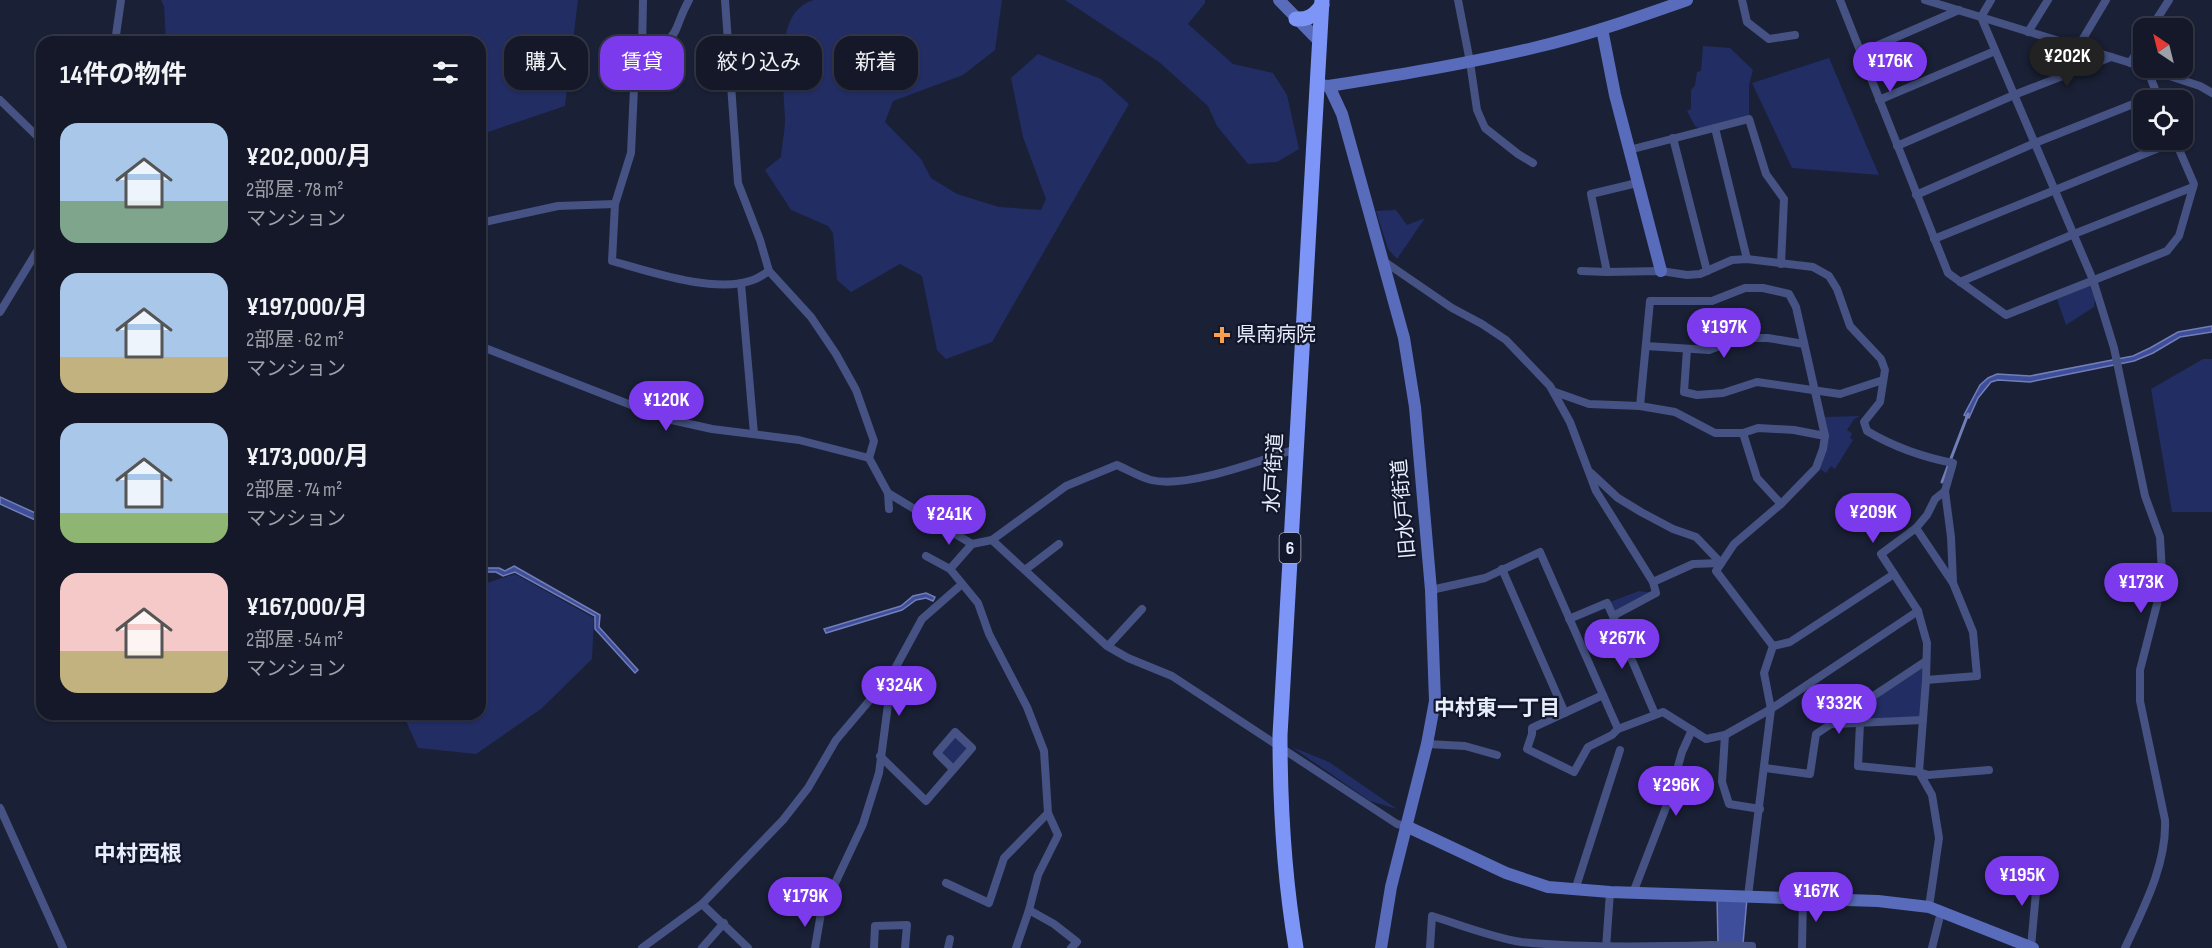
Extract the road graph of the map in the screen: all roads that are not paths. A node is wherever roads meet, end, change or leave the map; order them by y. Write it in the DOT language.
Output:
graph roads {
  1 [pos="121,0"];
  2 [pos="643,0"];
  3 [pos="689,0"];
  4 [pos="725,0"];
  5 [pos="1279,0"];
  6 [pos="1458,0"];
  7 [pos="1687,0"];
  8 [pos="1742,0"];
  9 [pos="1840,0"];
  10 [pos="1927,0"];
  11 [pos="1990,0"];
  12 [pos="2048,0"];
  13 [pos="2106,0"];
  14 [pos="2169,0"];
  15 [pos="1322,2"];
  16 [pos="1959,10"];
  17 [pos="1981,17"];
  18 [pos="2157,18"];
  19 [pos="1296,19"];
  20 [pos="1602,29"];
  21 [pos="2028,32"];
  22 [pos="1795,35"];
  23 [pos="116,36"];
  24 [pos="642,36"];
  25 [pos="672,36"];
  26 [pos="1320,42"];
  27 [pos="2078,47"];
  28 [pos="1995,51"];
  29 [pos="1860,52"];
  30 [pos="2111,57"];
  31 [pos="2133,58"];
  32 [pos="1470,62"];
  33 [pos="2130,63"];
  34 [pos="2133,64"];
  35 [pos="2172,78"];
  36 [pos="1323,86"];
  37 [pos="634,90"];
  38 [pos="2212,93"];
  39 [pos="2014,95"];
  40 [pos="0,100"];
  41 [pos="1879,100"];
  42 [pos="2133,107"];
  43 [pos="1715,128"];
  44 [pos="36,135"];
  45 [pos="1672,138"];
  46 [pos="2035,143"];
  47 [pos="1897,146"];
  48 [pos="1629,150"];
  49 [pos="2151,150"];
  50 [pos="2179,150"];
  51 [pos="1533,164"];
  52 [pos="1637,183"];
  53 [pos="2193,188"];
  54 [pos="2055,190"];
  55 [pos="1916,195"];
  56 [pos="615,204"];
  57 [pos="486,222"];
  58 [pos="2073,234"];
  59 [pos="1934,239"];
  60 [pos="36,253"];
  61 [pos="1747,259"];
  62 [pos="1382,260"];
  63 [pos="1781,264"];
  64 [pos="769,271"];
  65 [pos="1581,271"];
  66 [pos="1661,271"];
  67 [pos="1707,271"];
  68 [pos="1607,272"];
  69 [pos="2093,280"];
  70 [pos="1960,282"];
  71 [pos="741,283"];
  72 [pos="0,312"];
  73 [pos="1804,344"];
  74 [pos="1646,346"];
  75 [pos="486,348"];
  76 [pos="1687,349"];
  77 [pos="1883,380"];
  78 [pos="1815,391"];
  79 [pos="1555,392"];
  80 [pos="1640,406"];
  81 [pos="1743,433"];
  82 [pos="754,434"];
  83 [pos="1825,436"];
  84 [pos="1296,449"];
  85 [pos="869,458"];
  86 [pos="1588,470"];
  87 [pos="1944,490"];
  88 [pos="888,493"];
  89 [pos="1781,504"];
  90 [pos="889,509"];
  91 [pos="1916,528"];
  92 [pos="992,540"];
  93 [pos="972,544"];
  94 [pos="1059,544"];
  95 [pos="926,556"];
  96 [pos="1721,563"];
  97 [pos="950,569"];
  98 [pos="1502,569"];
  99 [pos="1025,570"];
  100 [pos="1894,574"];
  101 [pos="1653,582"];
  102 [pos="1953,583"];
  103 [pos="962,584"];
  104 [pos="1431,590"];
  105 [pos="1142,609"];
  106 [pos="1918,611"];
  107 [pos="1613,616"];
  108 [pos="1569,619"];
  109 [pos="1773,645"];
  110 [pos="1108,646"];
  111 [pos="1926,661"];
  112 [pos="892,674"];
  113 [pos="1926,680"];
  114 [pos="1603,695"];
  115 [pos="1771,709"];
  116 [pos="1565,713"];
  117 [pos="1655,714"];
  118 [pos="1923,720"];
  119 [pos="1860,723"];
  120 [pos="1832,724"];
  121 [pos="1618,729"];
  122 [pos="1692,730"];
  123 [pos="1725,735"];
  124 [pos="1427,744"];
  125 [pos="1280,746"];
  126 [pos="1620,750"];
  127 [pos="1497,755"];
  128 [pos="880,756"];
  129 [pos="1765,768"];
  130 [pos="953,769"];
  131 [pos="1989,770"];
  132 [pos="1919,772"];
  133 [pos="0,808"];
  134 [pos="1760,809"];
  135 [pos="1048,813"];
  136 [pos="1406,826"];
  137 [pos="2038,870"];
  138 [pos="946,883"];
  139 [pos="1575,890"];
  140 [pos="1610,892"];
  141 [pos="1633,893"];
  142 [pos="1748,896"];
  143 [pos="1803,897"];
  144 [pos="702,904"];
  145 [pos="1929,907"];
  146 [pos="1029,910"];
  147 [pos="1941,912"];
  148 [pos="724,924"];
  149 [pos="1606,947"];
  150 [pos="1644,947"];
  151 [pos="1711,947"];
  152 [pos="2032,947"];
  153 [pos="63,948"];
  154 [pos="642,948"];
  155 [pos="702,948"];
  156 [pos="748,948"];
  157 [pos="815,948"];
  158 [pos="874,948"];
  159 [pos="905,948"];
  160 [pos="1016,948"];
  161 [pos="1071,948"];
  162 [pos="1296,948"];
  163 [pos="1381,948"];
  164 [pos="1430,948"];
  165 [pos="1752,948"];
  166 [pos="1802,948"];
  167 [pos="1932,948"];
  168 [pos="2126,948"];
  1 -- 23 [label="street"];
  2 -- 24 [label="street"];
  3 -- 25 [label="street"];
  4 -- 64 [label="street"];
  5 -- 19 [label="street"];
  6 -- 32 [label="street"];
  7 -- 20 [label="street"];
  8 -- 22 [label="street"];
  9 -- 29 [label="street"];
  10 -- 16 [label="street"];
  11 -- 17 [label="street"];
  12 -- 21 [label="street"];
  13 -- 27 [label="street"];
  14 -- 18 [label="street"];
  15 -- 19 [label="highway"];
  15 -- 26 [label="highway, 水戸街道 / 6"];
  16 -- 17 [label="street"];
  16 -- 29 [label="street"];
  17 -- 21 [label="street"];
  17 -- 28 [label="street"];
  19 -- 26 [label="street"];
  20 -- 32 [label="street"];
  20 -- 48 [label="street"];
  21 -- 27 [label="street"];
  26 -- 36 [label="highway, 水戸街道 / 6"];
  27 -- 30 [label="street"];
  28 -- 39 [label="street"];
  28 -- 41 [label="street"];
  29 -- 41 [label="street"];
  30 -- 33 [label="street"];
  30 -- 39 [label="street"];
  31 -- 33 [label="street"];
  32 -- 36 [label="street"];
  32 -- 51 [label="street"];
  33 -- 34 [label="street"];
  35 -- 38 [label="street"];
  36 -- 62 [label="street, 旧水戸街道"];
  36 -- 84 [label="highway, 水戸街道 / 6"];
  37 -- 56 [label="street"];
  39 -- 46 [label="street"];
  39 -- 47 [label="street"];
  40 -- 44 [label="street"];
  41 -- 47 [label="street"];
  42 -- 46 [label="street"];
  43 -- 45 [label="street"];
  43 -- 61 [label="street"];
  43 -- 63 [label="street"];
  45 -- 48 [label="street"];
  45 -- 67 [label="street"];
  46 -- 54 [label="street"];
  46 -- 55 [label="street"];
  47 -- 55 [label="street"];
  48 -- 52 [label="street"];
  49 -- 54 [label="street"];
  50 -- 53 [label="street"];
  52 -- 66 [label="street"];
  52 -- 68 [label="street"];
  53 -- 58 [label="street"];
  53 -- 69 [label="street"];
  54 -- 58 [label="street"];
  54 -- 59 [label="street"];
  55 -- 59 [label="street"];
  56 -- 57 [label="street"];
  56 -- 71 [label="street"];
  58 -- 69 [label="street"];
  58 -- 70 [label="street"];
  59 -- 70 [label="street"];
  60 -- 72 [label="street"];
  61 -- 63 [label="street"];
  61 -- 67 [label="street"];
  62 -- 79 [label="street"];
  62 -- 104 [label="street, 旧水戸街道"];
  63 -- 77 [label="street"];
  64 -- 71 [label="street"];
  64 -- 85 [label="street"];
  65 -- 68 [label="street"];
  66 -- 67 [label="street"];
  66 -- 68 [label="street"];
  69 -- 70 [label="street"];
  69 -- 168 [label="street"];
  71 -- 82 [label="street"];
  73 -- 74 [label="street"];
  73 -- 76 [label="street"];
  73 -- 78 [label="street"];
  74 -- 76 [label="street"];
  74 -- 80 [label="street"];
  75 -- 82 [label="street"];
  76 -- 78 [label="street"];
  77 -- 78 [label="street"];
  77 -- 87 [label="street"];
  78 -- 83 [label="street"];
  79 -- 80 [label="street"];
  79 -- 86 [label="street"];
  80 -- 81 [label="street"];
  81 -- 83 [label="street"];
  81 -- 89 [label="street"];
  82 -- 85 [label="street"];
  83 -- 89 [label="street"];
  84 -- 92 [label="street"];
  84 -- 125 [label="highway, 水戸街道 / 6"];
  85 -- 88 [label="street"];
  86 -- 96 [label="street"];
  86 -- 101 [label="street"];
  87 -- 91 [label="street"];
  87 -- 102 [label="street"];
  88 -- 90 [label="street"];
  88 -- 93 [label="street"];
  89 -- 96 [label="street"];
  91 -- 100 [label="street"];
  91 -- 102 [label="street"];
  92 -- 93 [label="street"];
  92 -- 99 [label="street"];
  93 -- 97 [label="street"];
  94 -- 99 [label="street"];
  95 -- 97 [label="street"];
  96 -- 101 [label="street"];
  96 -- 109 [label="street"];
  97 -- 103 [label="street"];
  98 -- 104 [label="street"];
  98 -- 108 [label="street"];
  98 -- 116 [label="street"];
  99 -- 110 [label="street"];
  100 -- 106 [label="street"];
  100 -- 109 [label="street"];
  101 -- 107 [label="street"];
  102 -- 113 [label="street"];
  103 -- 112 [label="street"];
  103 -- 135 [label="street"];
  104 -- 124 [label="street, 旧水戸街道"];
  105 -- 110 [label="street"];
  106 -- 111 [label="street"];
  106 -- 115 [label="street"];
  107 -- 108 [label="street"];
  107 -- 117 [label="street"];
  108 -- 114 [label="street"];
  109 -- 115 [label="street"];
  110 -- 125 [label="street"];
  111 -- 113 [label="street"];
  111 -- 120 [label="street"];
  112 -- 128 [label="street"];
  112 -- 144 [label="street"];
  113 -- 118 [label="street"];
  114 -- 116 [label="street"];
  114 -- 121 [label="street"];
  115 -- 123 [label="street"];
  115 -- 129 [label="street"];
  116 -- 121 [label="street"];
  117 -- 121 [label="street"];
  117 -- 122 [label="street"];
  118 -- 119 [label="street"];
  118 -- 132 [label="street"];
  119 -- 120 [label="street"];
  119 -- 132 [label="street"];
  120 -- 129 [label="street"];
  122 -- 123 [label="street"];
  122 -- 141 [label="street"];
  123 -- 134 [label="street"];
  124 -- 127 [label="street"];
  124 -- 136 [label="street, 旧水戸街道"];
  125 -- 136 [label="street"];
  125 -- 162 [label="highway, 水戸街道 / 6"];
  126 -- 139 [label="street"];
  128 -- 130 [label="street"];
  128 -- 157 [label="street"];
  129 -- 134 [label="street"];
  131 -- 132 [label="street"];
  132 -- 145 [label="street"];
  133 -- 153 [label="street"];
  134 -- 142 [label="street"];
  135 -- 138 [label="street"];
  135 -- 146 [label="street"];
  136 -- 139 [label="street"];
  136 -- 163 [label="street, 旧水戸街道"];
  137 -- 152 [label="street"];
  139 -- 140 [label="street"];
  140 -- 141 [label="street"];
  140 -- 149 [label="street"];
  141 -- 142 [label="street"];
  142 -- 143 [label="street"];
  143 -- 145 [label="street"];
  143 -- 166 [label="street"];
  144 -- 148 [label="street"];
  144 -- 154 [label="street"];
  145 -- 147 [label="street"];
  146 -- 160 [label="street"];
  146 -- 161 [label="street"];
  147 -- 152 [label="street"];
  147 -- 167 [label="street"];
  148 -- 155 [label="street"];
  148 -- 156 [label="street"];
  149 -- 150 [label="street"];
  149 -- 164 [label="street"];
  150 -- 151 [label="street"];
  151 -- 165 [label="street"];
  158 -- 159 [label="street"];
}
